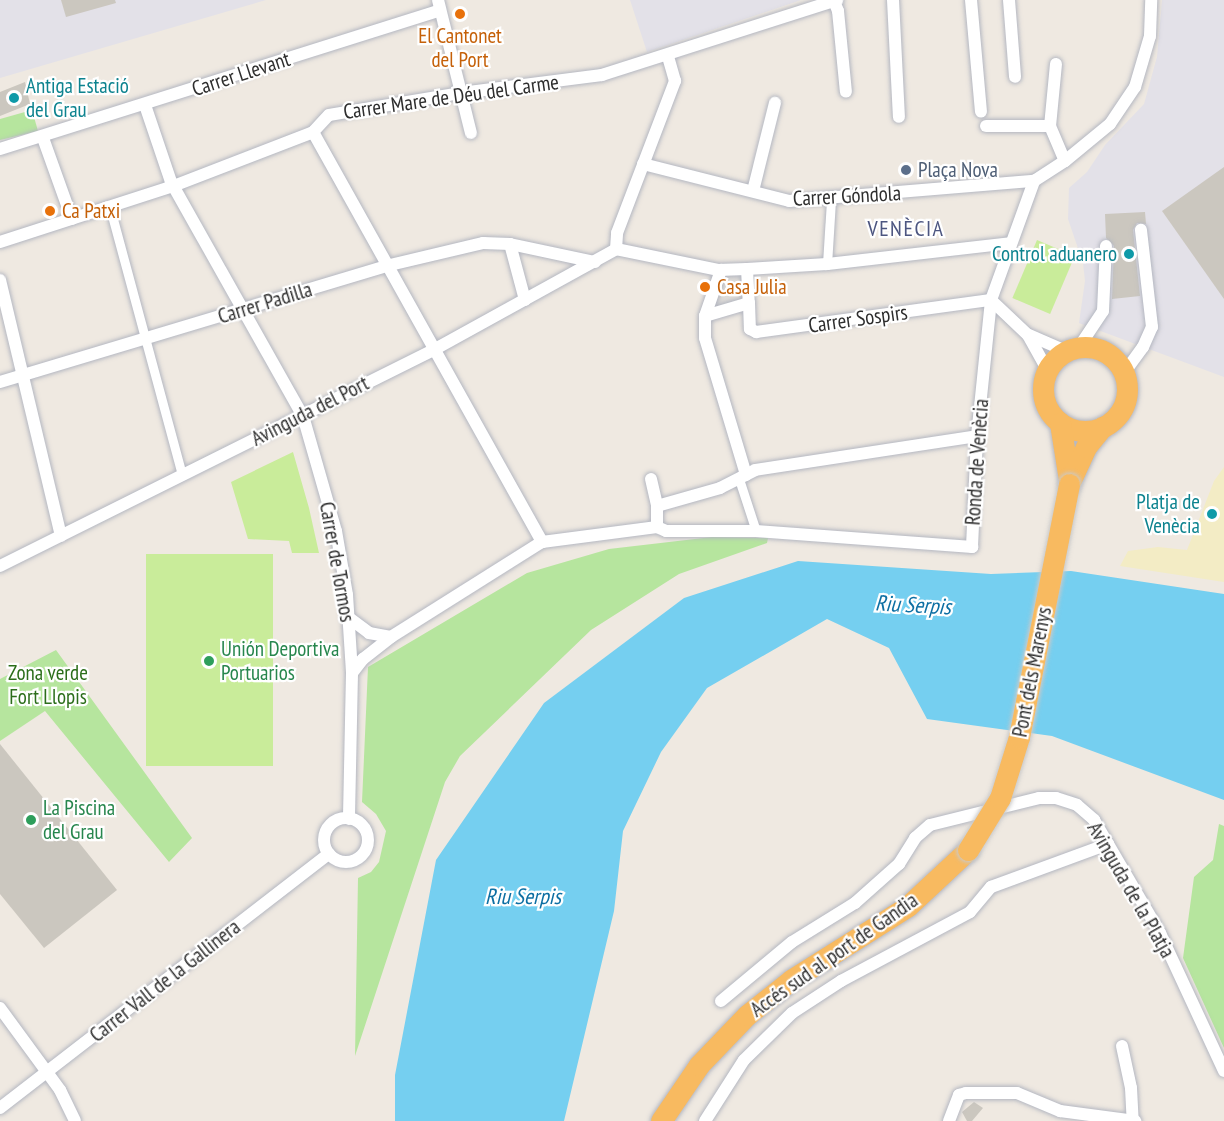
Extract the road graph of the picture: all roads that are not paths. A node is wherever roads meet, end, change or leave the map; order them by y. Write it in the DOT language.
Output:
graph roads {
  1 [pos="892,0"];
  2 [pos="971,0"];
  3 [pos="1009,0"];
  4 [pos="1151,0"];
  5 [pos="835,1"];
  6 [pos="438,5"];
  7 [pos="668,56"];
  8 [pos="1056,64"];
  9 [pos="1015,77"];
  10 [pos="846,92"];
  11 [pos="461,93"];
  12 [pos="774,103"];
  13 [pos="144,105"];
  14 [pos="981,112"];
  15 [pos="899,117"];
  16 [pos="986,126"];
  17 [pos="1050,126"];
  18 [pos="313,132"];
  19 [pos="471,133"];
  20 [pos="43,138"];
  21 [pos="0,149"];
  22 [pos="1065,161"];
  23 [pos="643,164"];
  24 [pos="1034,181"];
  25 [pos="176,185"];
  26 [pos="753,191"];
  27 [pos="831,200"];
  28 [pos="110,208"];
  29 [pos="72,219"];
  30 [pos="1141,230"];
  31 [pos="0,242"];
  32 [pos="1011,243"];
  33 [pos="510,244"];
  34 [pos="1106,246"];
  35 [pos="616,249"];
  36 [pos="595,262"];
  37 [pos="827,264"];
  38 [pos="390,265"];
  39 [pos="747,268"];
  40 [pos="720,270"];
  41 [pos="0,280"];
  42 [pos="525,300"];
  43 [pos="992,300"];
  44 [pos="749,303"];
  45 [pos="245,310"];
  46 [pos="705,316"];
  47 [pos="1028,335"];
  48 [pos="146,338"];
  49 [pos="437,348"];
  50 [pos="1073,349"];
  51 [pos="1047,369"];
  52 [pos="1124,373"];
  53 [pos="22,375"];
  54 [pos="0,382"];
  55 [pos="303,416"];
  56 [pos="1060,423"];
  57 [pos="1102,427"];
  58 [pos="977,436"];
  59 [pos="182,475"];
  60 [pos="742,477"];
  61 [pos="651,478"];
  62 [pos="1069,484"];
  63 [pos="657,506"];
  64 [pos="657,527"];
  65 [pos="756,531"];
  66 [pos="61,536"];
  67 [pos="542,542"];
  68 [pos="2,561"];
  69 [pos="348,617"];
  70 [pos="391,637"];
  71 [pos="352,673"];
  72 [pos="349,819"];
  73 [pos="1108,844"];
  74 [pos="968,850"];
  75 [pos="329,854"];
  76 [pos="721,1001"];
  77 [pos="0,1008"];
  78 [pos="1122,1046"];
  79 [pos="47,1070"];
  80 [pos="1224,1071"];
  81 [pos="0,1108"];
  82 [pos="75,1121"];
  83 [pos="661,1121"];
  84 [pos="705,1121"];
  85 [pos="949,1121"];
  86 [pos="1129,1121"];
  1 -- 15 [label="street"];
  2 -- 14 [label="street"];
  3 -- 9 [label="street"];
  4 -- 22 [label="street"];
  5 -- 7 [label="street"];
  5 -- 10 [label="street"];
  6 -- 11 [label="street"];
  6 -- 13 [label="street, Carrer Llevant"];
  7 -- 11 [label="street, Carrer Mare de Déu del Carme"];
  7 -- 23 [label="street"];
  8 -- 17 [label="street"];
  11 -- 18 [label="street, Carrer Mare de Déu del Carme"];
  11 -- 19 [label="street"];
  12 -- 26 [label="street"];
  13 -- 20 [label="street, Carrer Llevant"];
  13 -- 25 [label="street, Carrer de Tormos"];
  16 -- 17 [label="street"];
  17 -- 22 [label="street"];
  18 -- 25 [label="street, Carrer Mare de Déu del Carme"];
  18 -- 38 [label="street"];
  20 -- 21 [label="street, Carrer Llevant"];
  20 -- 29 [label="street"];
  22 -- 24 [label="street"];
  23 -- 26 [label="street, Carrer Góndola"];
  23 -- 35 [label="street"];
  24 -- 27 [label="street, Carrer Góndola"];
  24 -- 32 [label="street, Ronda de Venècia"];
  25 -- 28 [label="street, Carrer Mare de Déu del Carme"];
  25 -- 45 [label="street, Carrer de Tormos"];
  26 -- 27 [label="street, Carrer Góndola"];
  27 -- 37 [label="street"];
  28 -- 29 [label="street, Carrer Mare de Déu del Carme"];
  28 -- 48 [label="street"];
  29 -- 31 [label="street, Carrer Mare de Déu del Carme"];
  30 -- 52 [label="street"];
  32 -- 37 [label="street"];
  32 -- 43 [label="street, Ronda de Venècia"];
  33 -- 36 [label="street, Carrer Padilla"];
  33 -- 38 [label="street, Carrer Padilla"];
  33 -- 42 [label="street"];
  34 -- 50 [label="street"];
  35 -- 36 [label="street, Avinguda del Port"];
  35 -- 40 [label="street"];
  36 -- 42 [label="street, Avinguda del Port"];
  37 -- 39 [label="street"];
  38 -- 45 [label="street, Carrer Padilla"];
  38 -- 49 [label="street"];
  39 -- 40 [label="street"];
  39 -- 44 [label="street"];
  40 -- 46 [label="street"];
  41 -- 53 [label="street"];
  42 -- 49 [label="street, Avinguda del Port"];
  43 -- 44 [label="street, Carrer Sospirs"];
  43 -- 47 [label="street"];
  43 -- 58 [label="street, Ronda de Venècia"];
  44 -- 46 [label="street"];
  45 -- 48 [label="street, Carrer Padilla"];
  45 -- 55 [label="street, Carrer de Tormos"];
  46 -- 60 [label="street"];
  47 -- 50 [label="street"];
  47 -- 51 [label="street"];
  48 -- 53 [label="street, Carrer Padilla"];
  48 -- 59 [label="street"];
  49 -- 55 [label="street, Avinguda del Port"];
  49 -- 67 [label="street"];
  50 -- 51 [label="highway"];
  50 -- 52 [label="highway"];
  51 -- 56 [label="highway"];
  52 -- 57 [label="highway"];
  53 -- 54 [label="street, Carrer Padilla"];
  53 -- 66 [label="street"];
  55 -- 59 [label="street, Avinguda del Port"];
  55 -- 69 [label="street, Carrer de Tormos"];
  56 -- 57 [label="highway"];
  56 -- 62 [label="highway"];
  57 -- 62 [label="highway"];
  58 -- 60 [label="street"];
  58 -- 65 [label="street, Ronda de Venècia"];
  59 -- 66 [label="street, Avinguda del Port"];
  60 -- 63 [label="street"];
  60 -- 65 [label="street"];
  61 -- 63 [label="street"];
  62 -- 74 [label="highway, Pont dels Marenys, bridge"];
  63 -- 64 [label="street"];
  64 -- 65 [label="street, Ronda de Venècia"];
  64 -- 67 [label="street, Ronda de Venècia"];
  66 -- 68 [label="street, Avinguda del Port"];
  67 -- 70 [label="street"];
  69 -- 70 [label="street"];
  69 -- 71 [label="street, Carrer de Tormos"];
  70 -- 71 [label="street"];
  71 -- 72 [label="street, Carrer de Tormos"];
  72 -- 75 [label="street"];
  72 -- 75 [label="street"];
  73 -- 76 [label="street, Avinguda de la Platja"];
  73 -- 80 [label="street, Avinguda de la Platja"];
  73 -- 84 [label="street"];
  74 -- 83 [label="highway, Accés sud al port de Gandia"];
  75 -- 79 [label="street, Carrer Vall de la Gallinera"];
  77 -- 79 [label="street"];
  78 -- 86 [label="street"];
  79 -- 81 [label="street, Carrer Vall de la Gallinera"];
  79 -- 82 [label="street"];
  85 -- 86 [label="street"];
}
